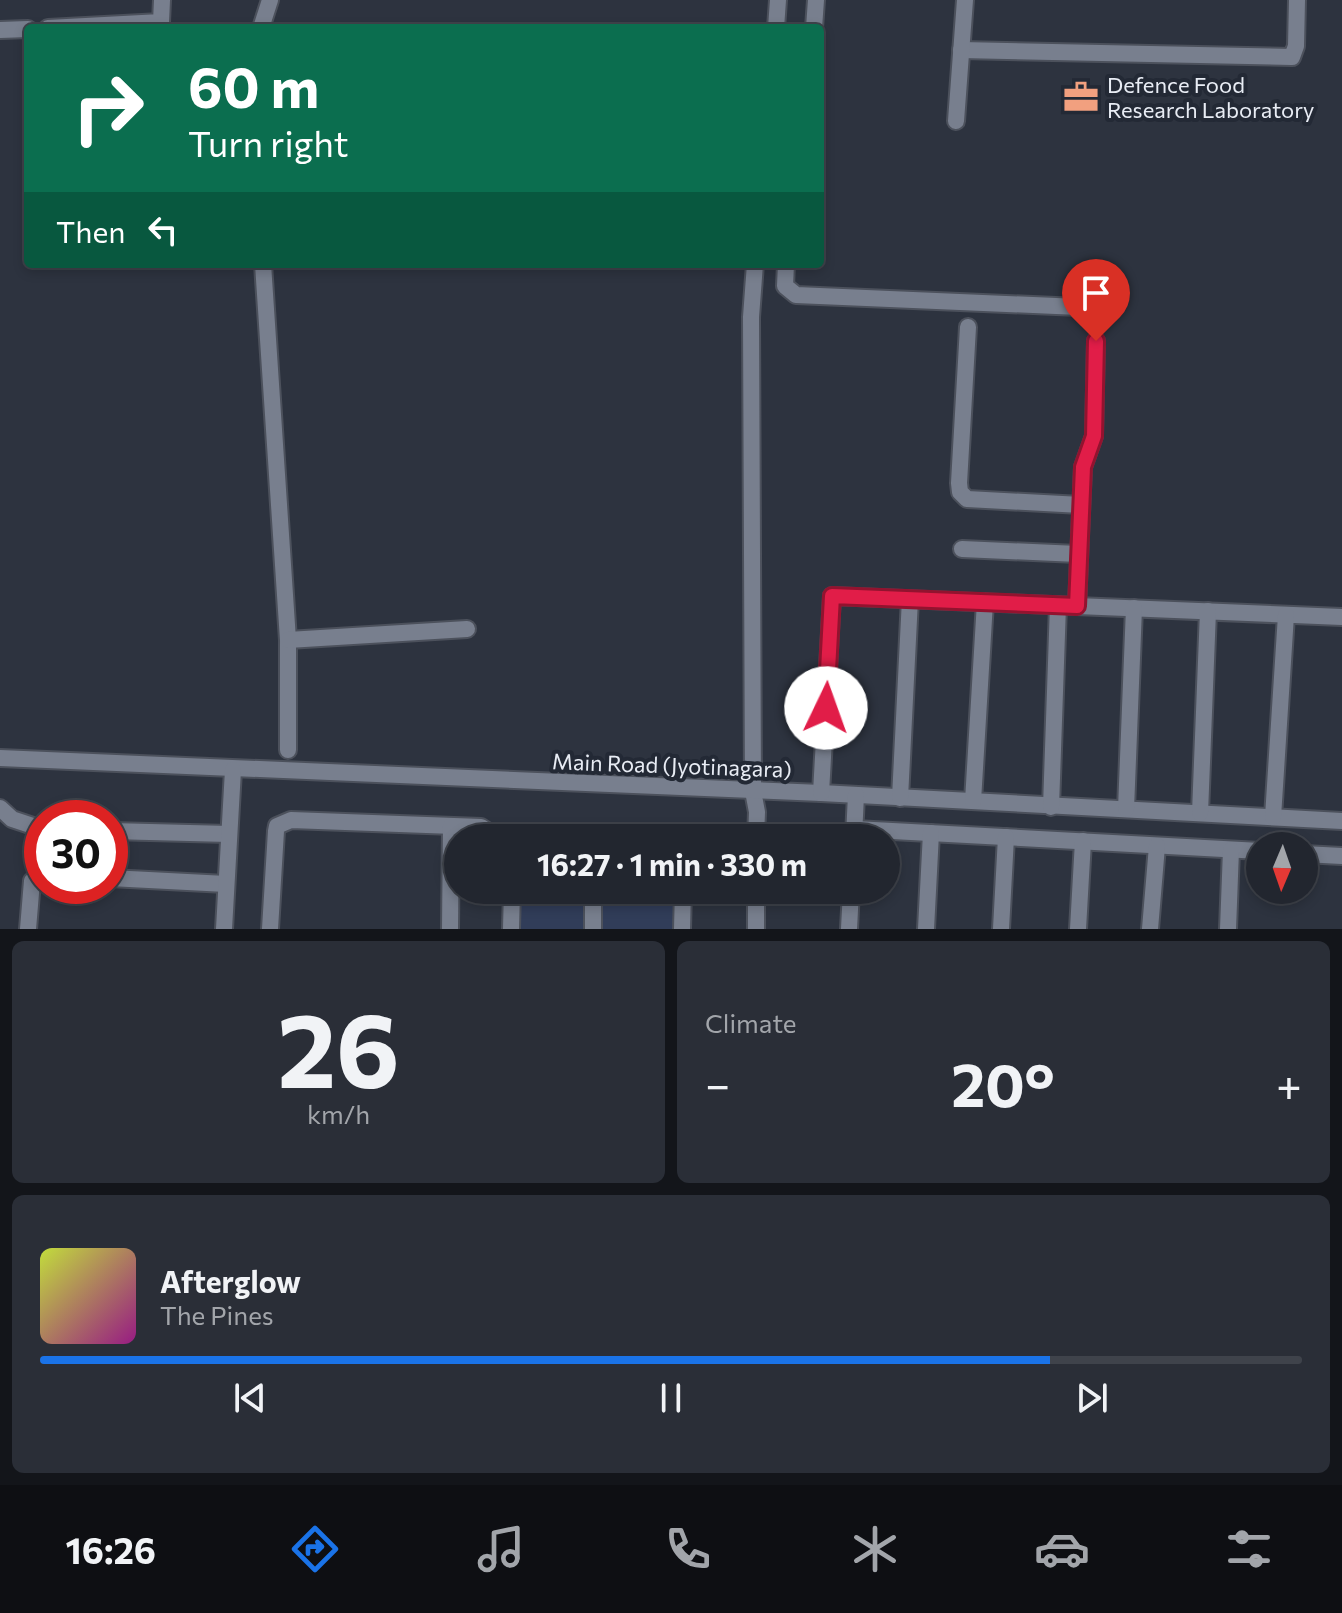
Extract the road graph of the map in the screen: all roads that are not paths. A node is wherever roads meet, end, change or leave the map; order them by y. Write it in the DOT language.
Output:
graph roads {
  1 [pos="162,0"];
  2 [pos="270,0"];
  3 [pos="778,0"];
  4 [pos="816,0"];
  5 [pos="965,0"];
  6 [pos="1297,0"];
  7 [pos="123,24"];
  8 [pos="262,24"];
  9 [pos="776,24"];
  10 [pos="814,24"];
  11 [pos="24,29"];
  12 [pos="0,30"];
  13 [pos="961,50"];
  14 [pos="956,121"];
  15 [pos="263,268"];
  16 [pos="755,268"];
  17 [pos="786,268"];
  18 [pos="1102,308"];
  19 [pos="968,327"];
  20 [pos="1096,341"];
  21 [pos="1081,505"];
  22 [pos="962,549"];
  23 [pos="1078,554"];
  24 [pos="910,599"];
  25 [pos="985,602"];
  26 [pos="1058,605"];
  27 [pos="1077,606"];
  28 [pos="1134,608"];
  29 [pos="1208,611"];
  30 [pos="1286,615"];
  31 [pos="1342,617"];
  32 [pos="467,629"];
  33 [pos="288,640"];
  34 [pos="288,750"];
  35 [pos="0,758"];
  36 [pos="233,770"];
  37 [pos="753,791"];
  38 [pos="821,793"];
  39 [pos="856,795"];
  40 [pos="900,798"];
  41 [pos="973,801"];
  42 [pos="1051,807"];
  43 [pos="0,808"];
  44 [pos="1126,809"];
  45 [pos="1200,813"];
  46 [pos="1273,817"];
  47 [pos="1342,821"];
  48 [pos="24,823"];
  49 [pos="757,824"];
  50 [pos="854,824"];
  51 [pos="444,826"];
  52 [pos="128,831"];
  53 [pos="900,833"];
  54 [pos="931,833"];
  55 [pos="229,834"];
  56 [pos="1006,837"];
  57 [pos="1083,841"];
  58 [pos="1157,846"];
  59 [pos="1231,850"];
  60 [pos="1246,851"];
  61 [pos="1318,855"];
  62 [pos="1342,856"];
  63 [pos="128,879"];
  64 [pos="226,884"];
  65 [pos="30,904"];
  66 [pos="450,904"];
  67 [pos="512,904"];
  68 [pos="593,904"];
  69 [pos="683,904"];
  70 [pos="756,904"];
  71 [pos="850,904"];
  72 [pos="28,929"];
  73 [pos="224,929"];
  74 [pos="270,929"];
  75 [pos="450,929"];
  76 [pos="511,929"];
  77 [pos="593,929"];
  78 [pos="682,929"];
  79 [pos="756,929"];
  80 [pos="849,929"];
  81 [pos="926,929"];
  82 [pos="1001,929"];
  83 [pos="1078,929"];
  84 [pos="1150,929"];
  85 [pos="1228,929"];
  1 -- 7 [label="street"];
  2 -- 8 [label="street"];
  3 -- 9 [label="street"];
  4 -- 10 [label="street"];
  5 -- 13 [label="street"];
  6 -- 13 [label="street"];
  11 -- 12 [label="street"];
  13 -- 14 [label="street"];
  15 -- 33 [label="street"];
  16 -- 37 [label="street"];
  17 -- 18 [label="street"];
  19 -- 21 [label="street"];
  20 -- 21 [label="street"];
  21 -- 23 [label="street"];
  22 -- 23 [label="street"];
  23 -- 27 [label="street"];
  24 -- 25 [label="street"];
  24 -- 38 [label="street"];
  24 -- 40 [label="street"];
  25 -- 26 [label="street"];
  25 -- 41 [label="street"];
  26 -- 27 [label="street"];
  26 -- 42 [label="street"];
  27 -- 28 [label="street"];
  28 -- 29 [label="street"];
  28 -- 44 [label="street"];
  29 -- 30 [label="street"];
  29 -- 45 [label="street"];
  30 -- 31 [label="street"];
  30 -- 46 [label="street"];
  32 -- 33 [label="street"];
  33 -- 34 [label="street"];
  35 -- 36 [label="street, Main Road (Jyotinagara)"];
  36 -- 37 [label="street, Main Road (Jyotinagara)"];
  36 -- 55 [label="street"];
  37 -- 38 [label="street, Main Road (Jyotinagara)"];
  37 -- 49 [label="street"];
  38 -- 39 [label="street, Main Road (Jyotinagara)"];
  39 -- 40 [label="street, Main Road (Jyotinagara)"];
  39 -- 50 [label="street"];
  40 -- 41 [label="street, Main Road (Jyotinagara)"];
  41 -- 42 [label="street, Main Road (Jyotinagara)"];
  42 -- 44 [label="street, Main Road (Jyotinagara)"];
  43 -- 48 [label="street"];
  44 -- 45 [label="street, Main Road (Jyotinagara)"];
  45 -- 46 [label="street, Main Road (Jyotinagara)"];
  46 -- 47 [label="street, Main Road (Jyotinagara)"];
  51 -- 74 [label="street"];
  52 -- 55 [label="street"];
  53 -- 54 [label="street"];
  54 -- 56 [label="street"];
  54 -- 81 [label="street"];
  55 -- 64 [label="street"];
  56 -- 57 [label="street"];
  56 -- 82 [label="street"];
  57 -- 58 [label="street"];
  57 -- 83 [label="street"];
  58 -- 59 [label="street"];
  58 -- 84 [label="street"];
  59 -- 60 [label="street"];
  59 -- 85 [label="street"];
  61 -- 62 [label="street"];
  63 -- 64 [label="street"];
  64 -- 73 [label="street"];
  65 -- 72 [label="street"];
  66 -- 75 [label="street"];
  67 -- 76 [label="street"];
  68 -- 77 [label="street"];
  69 -- 78 [label="street"];
  70 -- 79 [label="street"];
  71 -- 80 [label="street"];
}
